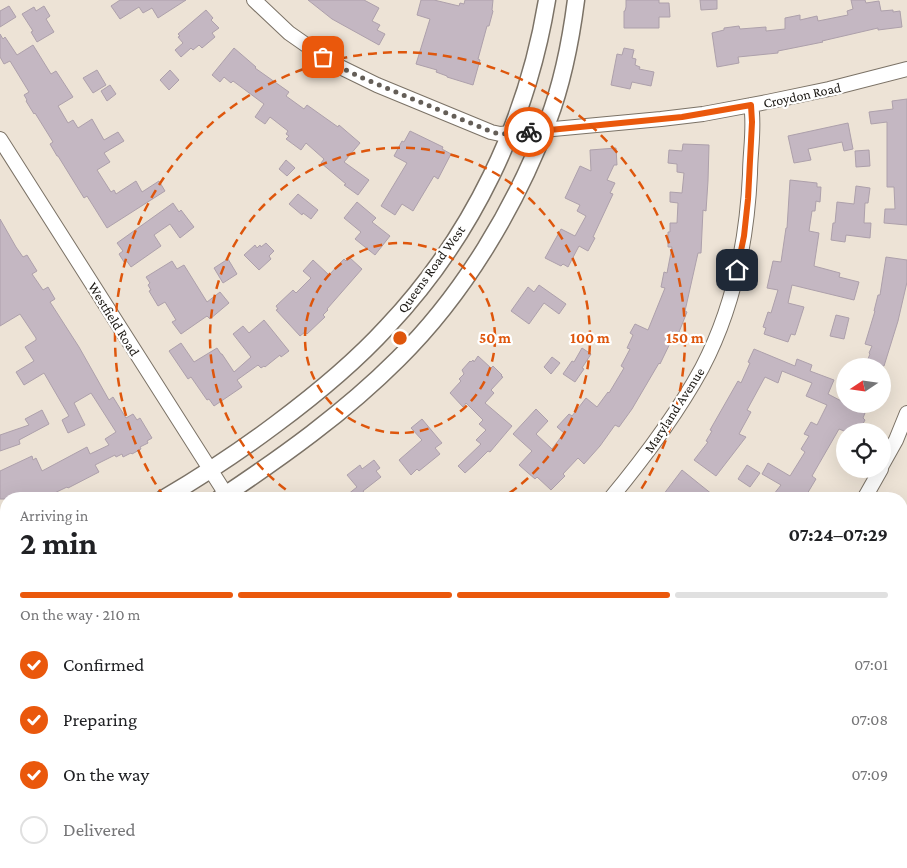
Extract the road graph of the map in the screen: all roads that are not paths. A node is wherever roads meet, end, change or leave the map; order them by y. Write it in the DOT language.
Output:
graph roads {
  1 [pos="254,0"];
  2 [pos="547,0"];
  3 [pos="576,0"];
  4 [pos="907,69"];
  5 [pos="751,105"];
  6 [pos="544,130"];
  7 [pos="510,134"];
  8 [pos="0,139"];
  9 [pos="907,413"];
  10 [pos="891,449"];
  11 [pos="210,470"];
  12 [pos="876,478"];
  13 [pos="174,492"];
  14 [pos="222,492"];
  15 [pos="232,492"];
  16 [pos="616,492"];
  17 [pos="868,492"];
  1 -- 7 [label="street, Croydon Road"];
  2 -- 7 [label="street, Queens Road West"];
  3 -- 6 [label="street"];
  4 -- 5 [label="street, Croydon Road"];
  5 -- 6 [label="street, Croydon Road"];
  5 -- 16 [label="street, Maryland Avenue"];
  6 -- 7 [label="street, Croydon Road"];
  6 -- 15 [label="street"];
  7 -- 11 [label="street, Queens Road West"];
  8 -- 11 [label="street, Westfield Road"];
  9 -- 10 [label="street"];
  11 -- 13 [label="street, Queens Road West"];
  11 -- 14 [label="street, Westfield Road"];
  12 -- 17 [label="street"];
}
